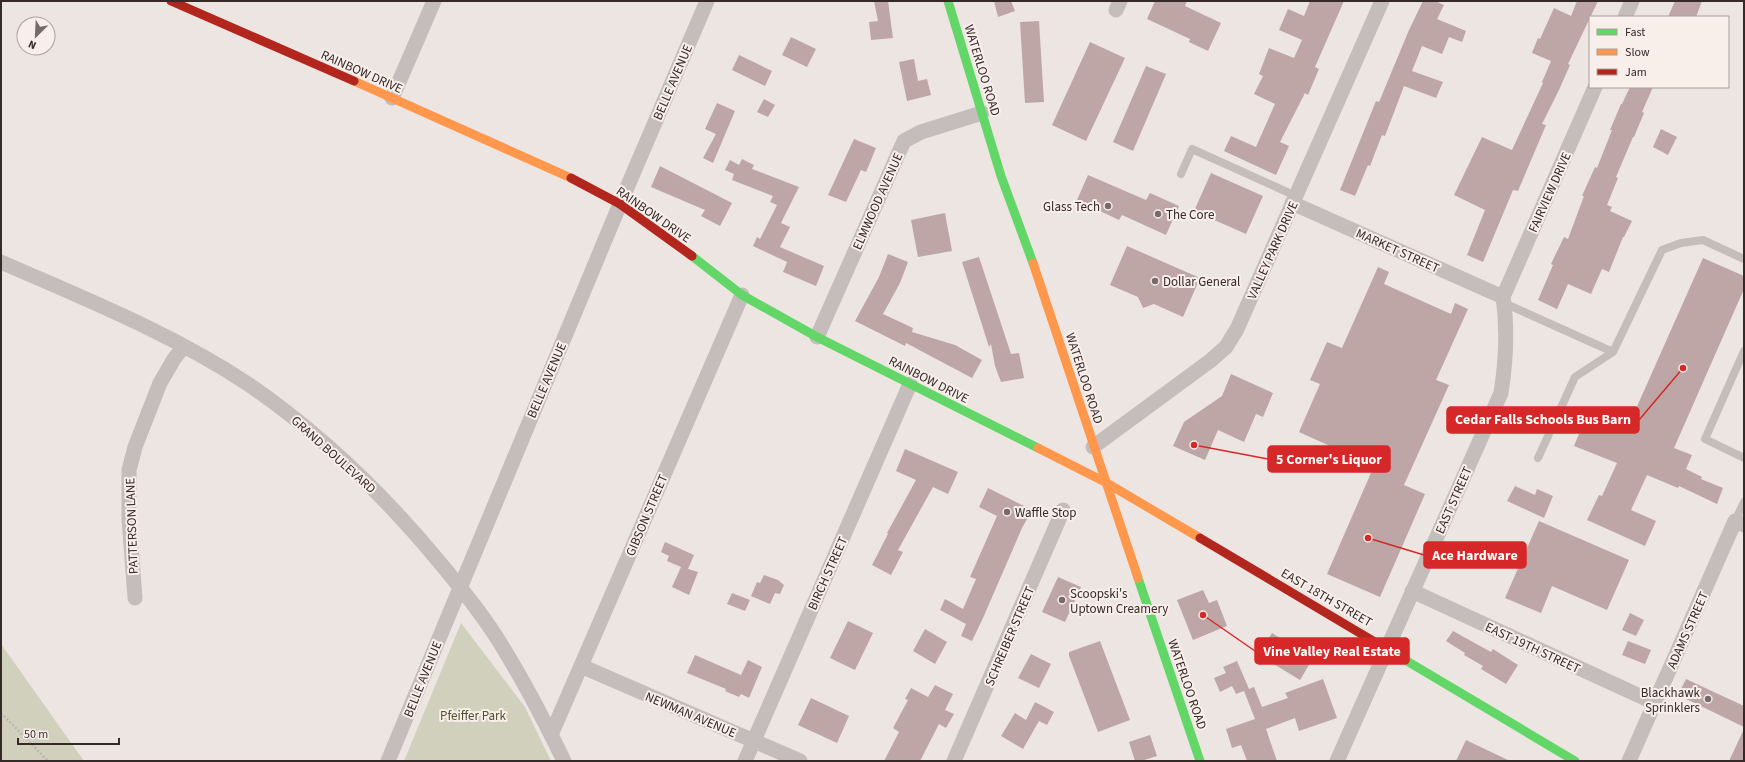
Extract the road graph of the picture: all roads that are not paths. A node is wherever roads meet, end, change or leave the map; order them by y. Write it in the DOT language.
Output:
graph roads {
  1 [pos="171,1"];
  2 [pos="434,1"];
  3 [pos="707,1"];
  4 [pos="948,1"];
  5 [pos="1382,1"];
  6 [pos="1632,1"];
  7 [pos="1625,16"];
  8 [pos="1595,88"];
  9 [pos="392,98"];
  10 [pos="982,113"];
  11 [pos="1181,174"];
  12 [pos="1294,200"];
  13 [pos="620,204"];
  14 [pos="1744,259"];
  15 [pos="1,262"];
  16 [pos="742,295"];
  17 [pos="1503,300"];
  18 [pos="817,337"];
  19 [pos="184,346"];
  20 [pos="1744,351"];
  21 [pos="1614,352"];
  22 [pos="910,384"];
  23 [pos="1093,447"];
  24 [pos="1538,458"];
  25 [pos="1744,458"];
  26 [pos="1105,482"];
  27 [pos="1744,502"];
  28 [pos="1063,510"];
  29 [pos="1740,523"];
  30 [pos="460,587"];
  31 [pos="1412,591"];
  32 [pos="135,598"];
  33 [pos="1386,648"];
  34 [pos="581,666"];
  35 [pos="1655,703"];
  36 [pos="551,735"];
  37 [pos="754,741"];
  38 [pos="388,761"];
  39 [pos="564,761"];
  40 [pos="745,761"];
  41 [pos="800,761"];
  42 [pos="954,761"];
  43 [pos="1200,761"];
  44 [pos="1337,761"];
  45 [pos="1575,761"];
  46 [pos="1629,761"];
  1 -- 9 [label="main road, RAINBOW DRIVE"];
  2 -- 9 [label="street"];
  3 -- 13 [label="street, BELLE AVENUE"];
  4 -- 10 [label="main road, WATERLOO ROAD"];
  5 -- 12 [label="street, VALLEY PARK DRIVE"];
  6 -- 7 [label="street"];
  8 -- 17 [label="street, FAIRVIEW DRIVE"];
  9 -- 13 [label="main road, RAINBOW DRIVE"];
  10 -- 18 [label="street, ELMWOOD AVENUE"];
  10 -- 23 [label="main road, WATERLOO ROAD"];
  11 -- 12 [label="lane"];
  12 -- 17 [label="street, MARKET STREET"];
  12 -- 23 [label="street, VALLEY PARK DRIVE"];
  13 -- 16 [label="main road, RAINBOW DRIVE"];
  13 -- 30 [label="street, BELLE AVENUE"];
  14 -- 21 [label="lane"];
  15 -- 19 [label="street, GRAND BOULEVARD"];
  16 -- 18 [label="main road, RAINBOW DRIVE"];
  16 -- 34 [label="street, GIBSON STREET"];
  17 -- 21 [label="lane"];
  17 -- 31 [label="street, EAST STREET"];
  18 -- 22 [label="main road, RAINBOW DRIVE"];
  19 -- 30 [label="street, GRAND BOULEVARD"];
  19 -- 32 [label="street, PATTERSON LANE"];
  20 -- 25 [label="lane"];
  21 -- 24 [label="lane"];
  22 -- 26 [label="main road, RAINBOW DRIVE"];
  22 -- 37 [label="street, BIRCH STREET"];
  23 -- 26 [label="main road, WATERLOO ROAD"];
  26 -- 33 [label="main road, EAST 18TH STREET"];
  26 -- 43 [label="main road, WATERLOO ROAD"];
  27 -- 29 [label="lane"];
  28 -- 42 [label="street, SCHREIBER STREET"];
  29 -- 35 [label="street, ADAMS STREET"];
  30 -- 36 [label="street, GRAND BOULEVARD"];
  30 -- 38 [label="street, BELLE AVENUE"];
  31 -- 33 [label="street, EAST STREET"];
  31 -- 35 [label="street, EAST 19TH STREET"];
  33 -- 44 [label="street, EAST STREET"];
  33 -- 45 [label="main road, EAST 18TH STREET"];
  34 -- 36 [label="street, GIBSON STREET"];
  34 -- 37 [label="street, NEWMAN AVENUE"];
  35 -- 46 [label="street, ADAMS STREET"];
  36 -- 39 [label="street, GRAND BOULEVARD"];
  37 -- 40 [label="street, BIRCH STREET"];
  37 -- 41 [label="street, NEWMAN AVENUE"];
}
